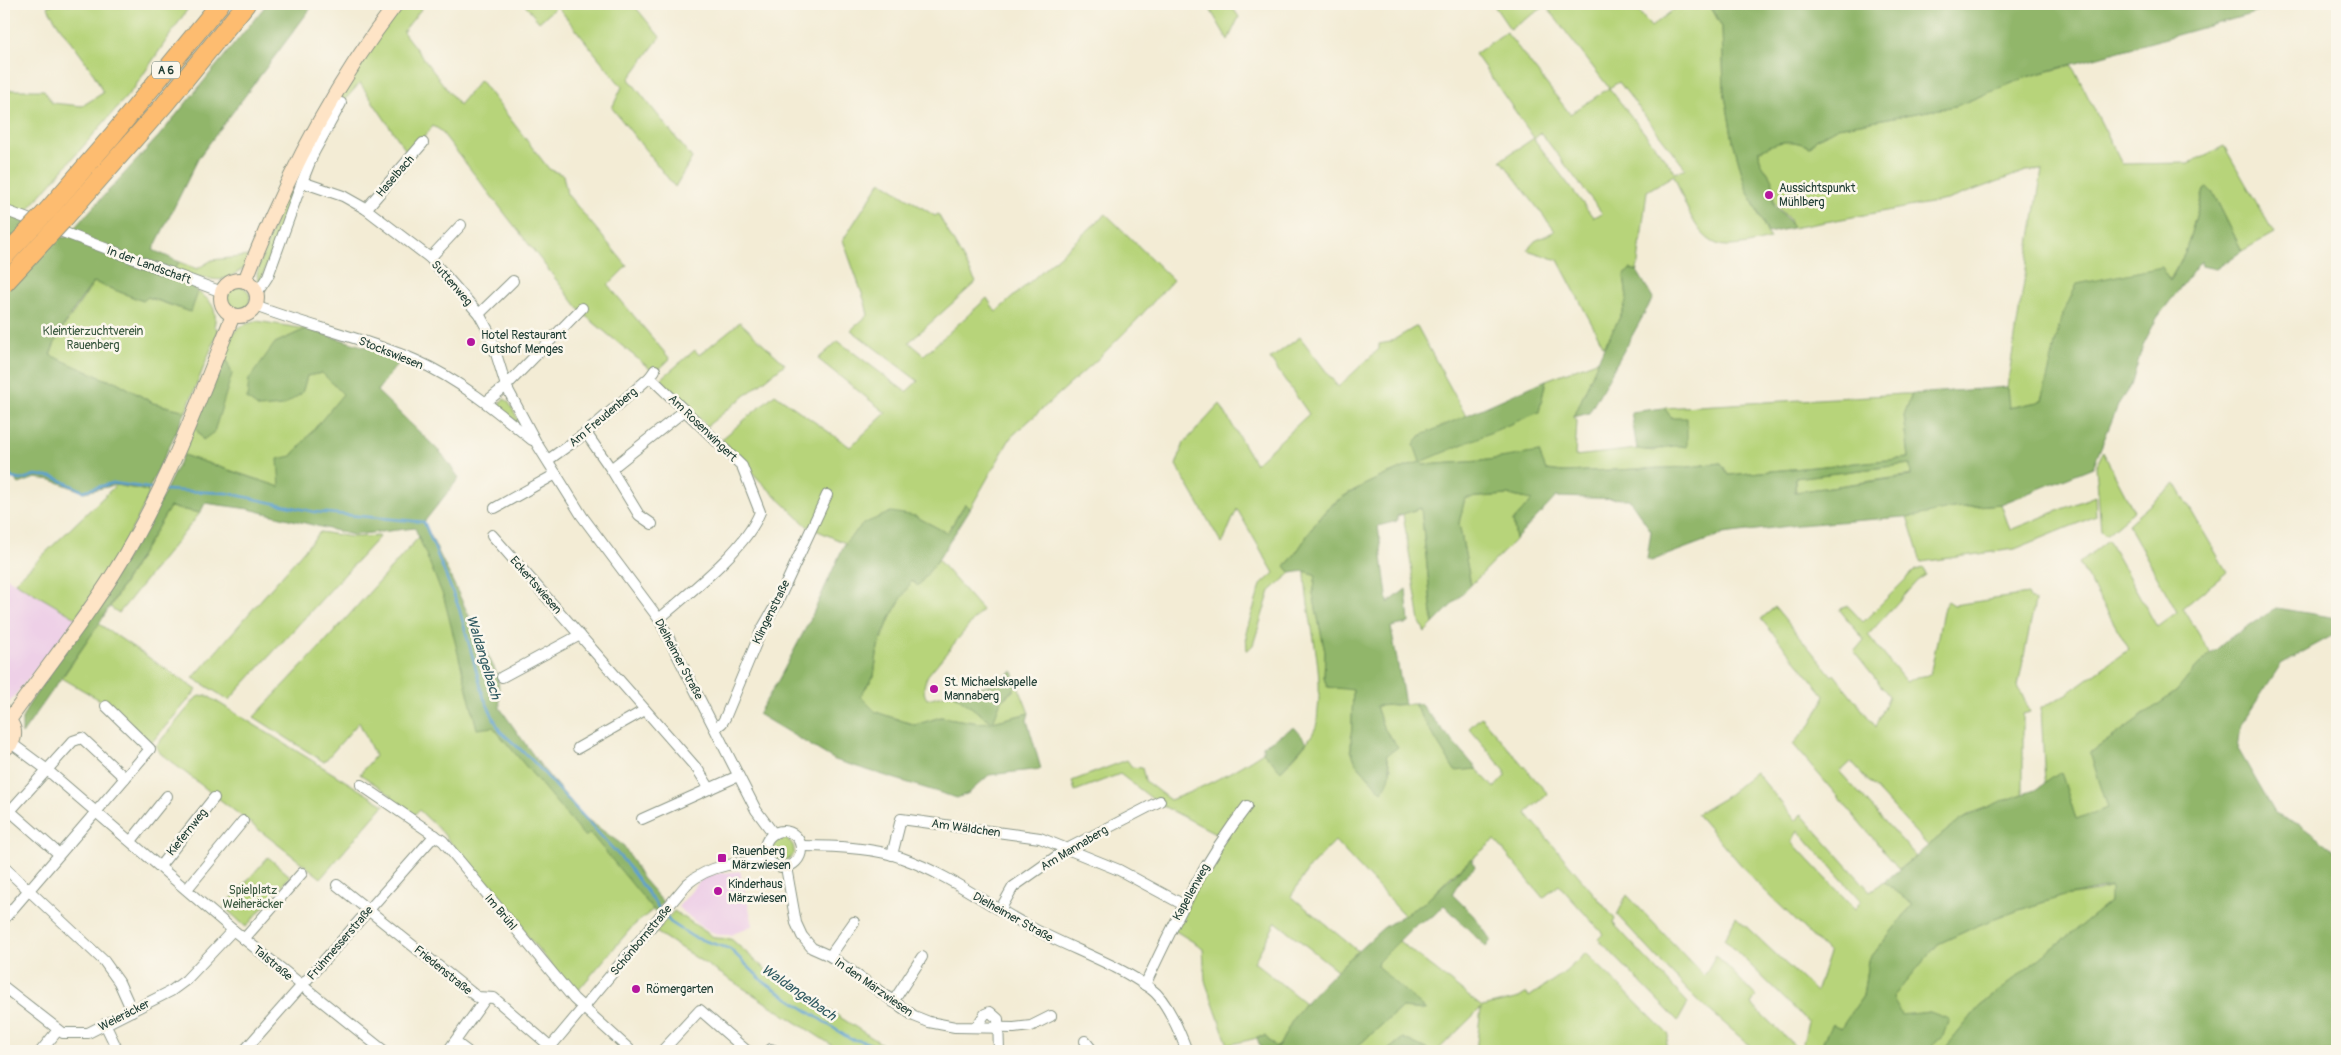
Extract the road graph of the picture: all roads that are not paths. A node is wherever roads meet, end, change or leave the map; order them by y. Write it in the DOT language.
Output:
graph roads {
  1 [pos="220,4"];
  2 [pos="246,4"];
  3 [pos="396,4"];
  4 [pos="341,103"];
  5 [pos="423,143"];
  6 [pos="302,182"];
  7 [pos="366,208"];
  8 [pos="4,210"];
  9 [pos="461,225"];
  10 [pos="4,257"];
  11 [pos="430,258"];
  12 [pos="245,281"];
  13 [pos="513,281"];
  14 [pos="4,284"];
  15 [pos="222,292"];
  16 [pos="258,295"];
  17 [pos="582,308"];
  18 [pos="480,314"];
  19 [pos="233,315"];
  20 [pos="653,374"];
  21 [pos="506,386"];
  22 [pos="486,402"];
  23 [pos="684,411"];
  24 [pos="586,433"];
  25 [pos="537,444"];
  26 [pos="548,460"];
  27 [pos="611,469"];
  28 [pos="556,474"];
  29 [pos="827,495"];
  30 [pos="495,508"];
  31 [pos="652,524"];
  32 [pos="492,535"];
  33 [pos="660,620"];
  34 [pos="580,636"];
  35 [pos="502,677"];
  36 [pos="106,706"];
  37 [pos="645,710"];
  38 [pos="6,719"];
  39 [pos="715,728"];
  40 [pos="8,746"];
  41 [pos="578,748"];
  42 [pos="46,769"];
  43 [pos="738,776"];
  44 [pos="125,778"];
  45 [pos="361,785"];
  46 [pos="710,788"];
  47 [pos="168,796"];
  48 [pos="214,798"];
  49 [pos="1160,801"];
  50 [pos="1247,806"];
  51 [pos="95,812"];
  52 [pos="642,819"];
  53 [pos="243,821"];
  54 [pos="773,833"];
  55 [pos="435,835"];
  56 [pos="131,841"];
  57 [pos="801,846"];
  58 [pos="1067,849"];
  59 [pos="764,850"];
  60 [pos="894,850"];
  61 [pos="59,854"];
  62 [pos="754,861"];
  63 [pos="770,863"];
  64 [pos="160,866"];
  65 [pos="4,867"];
  66 [pos="786,867"];
  67 [pos="302,873"];
  68 [pos="338,885"];
  69 [pos="187,889"];
  70 [pos="28,892"];
  71 [pos="1182,904"];
  72 [pos="368,910"];
  73 [pos="1000,910"];
  74 [pos="4,919"];
  75 [pos="854,922"];
  76 [pos="233,930"];
  77 [pos="244,939"];
  78 [pos="830,956"];
  79 [pos="922,957"];
  80 [pos="1145,985"];
  81 [pos="4,987"];
  82 [pos="302,987"];
  83 [pos="486,998"];
  84 [pos="893,1002"];
  85 [pos="583,1008"];
  86 [pos="132,1011"];
  87 [pos="1051,1016"];
  88 [pos="105,1024"];
  89 [pos="977,1026"];
  90 [pos="999,1028"];
  91 [pos="58,1030"];
  92 [pos="1085,1041"];
  93 [pos="455,1042"];
  94 [pos="549,1049"];
  95 [pos="41,1051"];
  96 [pos="118,1051"];
  97 [pos="244,1051"];
  98 [pos="384,1051"];
  99 [pos="448,1051"];
  100 [pos="467,1051"];
  101 [pos="631,1051"];
  102 [pos="662,1051"];
  103 [pos="747,1051"];
  104 [pos="999,1051"];
  105 [pos="1093,1051"];
  106 [pos="1187,1051"];
  1 -- 10 [label="highway, A 6, bridge"];
  2 -- 14 [label="highway, A 6, bridge"];
  3 -- 12 [label="street"];
  4 -- 6 [label="street"];
  5 -- 7 [label="street, Haselbach"];
  6 -- 7 [label="street, Suttenweg"];
  6 -- 16 [label="street"];
  7 -- 11 [label="street, Suttenweg"];
  8 -- 15 [label="street, In der Landschaft"];
  9 -- 11 [label="street"];
  11 -- 18 [label="street, Suttenweg"];
  12 -- 15 [label="street"];
  12 -- 16 [label="street"];
  13 -- 18 [label="street"];
  15 -- 19 [label="street"];
  16 -- 19 [label="street"];
  16 -- 22 [label="street, Stockswiesen"];
  17 -- 21 [label="street"];
  18 -- 21 [label="street, Suttenweg"];
  19 -- 38 [label="street"];
  20 -- 23 [label="street, Am Rosenwingert"];
  20 -- 24 [label="street, Am Freudenberg"];
  21 -- 22 [label="street"];
  21 -- 25 [label="street, Suttenweg"];
  22 -- 25 [label="street, Stockswiesen"];
  23 -- 27 [label="street"];
  23 -- 33 [label="street, Am Rosenwingert"];
  24 -- 26 [label="street, Am Freudenberg"];
  24 -- 27 [label="street"];
  25 -- 26 [label="street, Dielheimer Straße"];
  26 -- 28 [label="street, Dielheimer Straße"];
  27 -- 31 [label="street"];
  28 -- 30 [label="street"];
  28 -- 33 [label="street, Dielheimer Straße"];
  29 -- 39 [label="street, Klingenstraße"];
  32 -- 34 [label="street, Eckertswiesen"];
  33 -- 39 [label="street, Dielheimer Straße"];
  34 -- 35 [label="street"];
  34 -- 37 [label="street, Eckertswiesen"];
  36 -- 44 [label="street"];
  37 -- 41 [label="street"];
  37 -- 46 [label="street, Eckertswiesen"];
  38 -- 40 [label="street"];
  39 -- 43 [label="street, Dielheimer Straße"];
  40 -- 42 [label="street, Talstraße"];
  42 -- 44 [label="street"];
  42 -- 51 [label="street, Talstraße"];
  42 -- 61 [label="street"];
  43 -- 46 [label="street"];
  43 -- 54 [label="street, Dielheimer Straße"];
  44 -- 51 [label="street"];
  45 -- 55 [label="street, Im Brühl"];
  46 -- 52 [label="street"];
  47 -- 56 [label="street"];
  48 -- 64 [label="street, Kiefernweg"];
  49 -- 58 [label="street, Am Mannaberg"];
  50 -- 71 [label="street, Kapellenweg"];
  51 -- 56 [label="street, Talstraße"];
  51 -- 61 [label="street"];
  53 -- 69 [label="street"];
  54 -- 57 [label="street"];
  54 -- 59 [label="street"];
  55 -- 72 [label="street, Frühmesserstraße"];
  55 -- 85 [label="street, Im Brühl"];
  56 -- 64 [label="street, Talstraße"];
  57 -- 60 [label="street, Dielheimer Straße"];
  57 -- 66 [label="street"];
  58 -- 60 [label="street, Am Wäldchen"];
  58 -- 71 [label="street"];
  58 -- 73 [label="street, Am Mannaberg"];
  59 -- 62 [label="street"];
  59 -- 63 [label="street"];
  60 -- 73 [label="street, Dielheimer Straße"];
  61 -- 70 [label="street"];
  62 -- 63 [label="street, Schönbornstraße"];
  62 -- 85 [label="street, Schönbornstraße"];
  63 -- 66 [label="street"];
  64 -- 69 [label="street, Talstraße"];
  65 -- 70 [label="street"];
  66 -- 78 [label="street, In den Märzwiesen"];
  67 -- 77 [label="street"];
  68 -- 72 [label="street, Friedenstraße"];
  69 -- 76 [label="street, Talstraße"];
  70 -- 74 [label="street"];
  70 -- 86 [label="street"];
  71 -- 80 [label="street, Kapellenweg"];
  72 -- 82 [label="street, Frühmesserstraße"];
  72 -- 83 [label="street, Friedenstraße"];
  73 -- 80 [label="street, Dielheimer Straße"];
  75 -- 78 [label="street"];
  76 -- 77 [label="street, Talstraße"];
  76 -- 86 [label="street, Weieräcker"];
  77 -- 82 [label="street, Talstraße"];
  78 -- 84 [label="street, In den Märzwiesen"];
  79 -- 84 [label="street"];
  80 -- 106 [label="street, Dielheimer Straße"];
  81 -- 91 [label="street"];
  82 -- 97 [label="street, Frühmesserstraße"];
  82 -- 98 [label="street, Talstraße"];
  83 -- 93 [label="street"];
  83 -- 94 [label="street, Friedenstraße"];
  84 -- 89 [label="street, In den Märzwiesen"];
  85 -- 94 [label="street, Schönbornstraße"];
  85 -- 101 [label="street, Im Brühl"];
  86 -- 88 [label="street, Weieräcker"];
  87 -- 90 [label="street, In den Märzwiesen"];
  88 -- 91 [label="street, Weieräcker"];
  88 -- 96 [label="street"];
  89 -- 90 [label="street, In den Märzwiesen"];
  89 -- 90 [label="street"];
  90 -- 104 [label="street"];
  91 -- 95 [label="street"];
  92 -- 105 [label="street"];
  93 -- 99 [label="street"];
  93 -- 100 [label="street"];
  102 -- 103 [label="street"];
}
